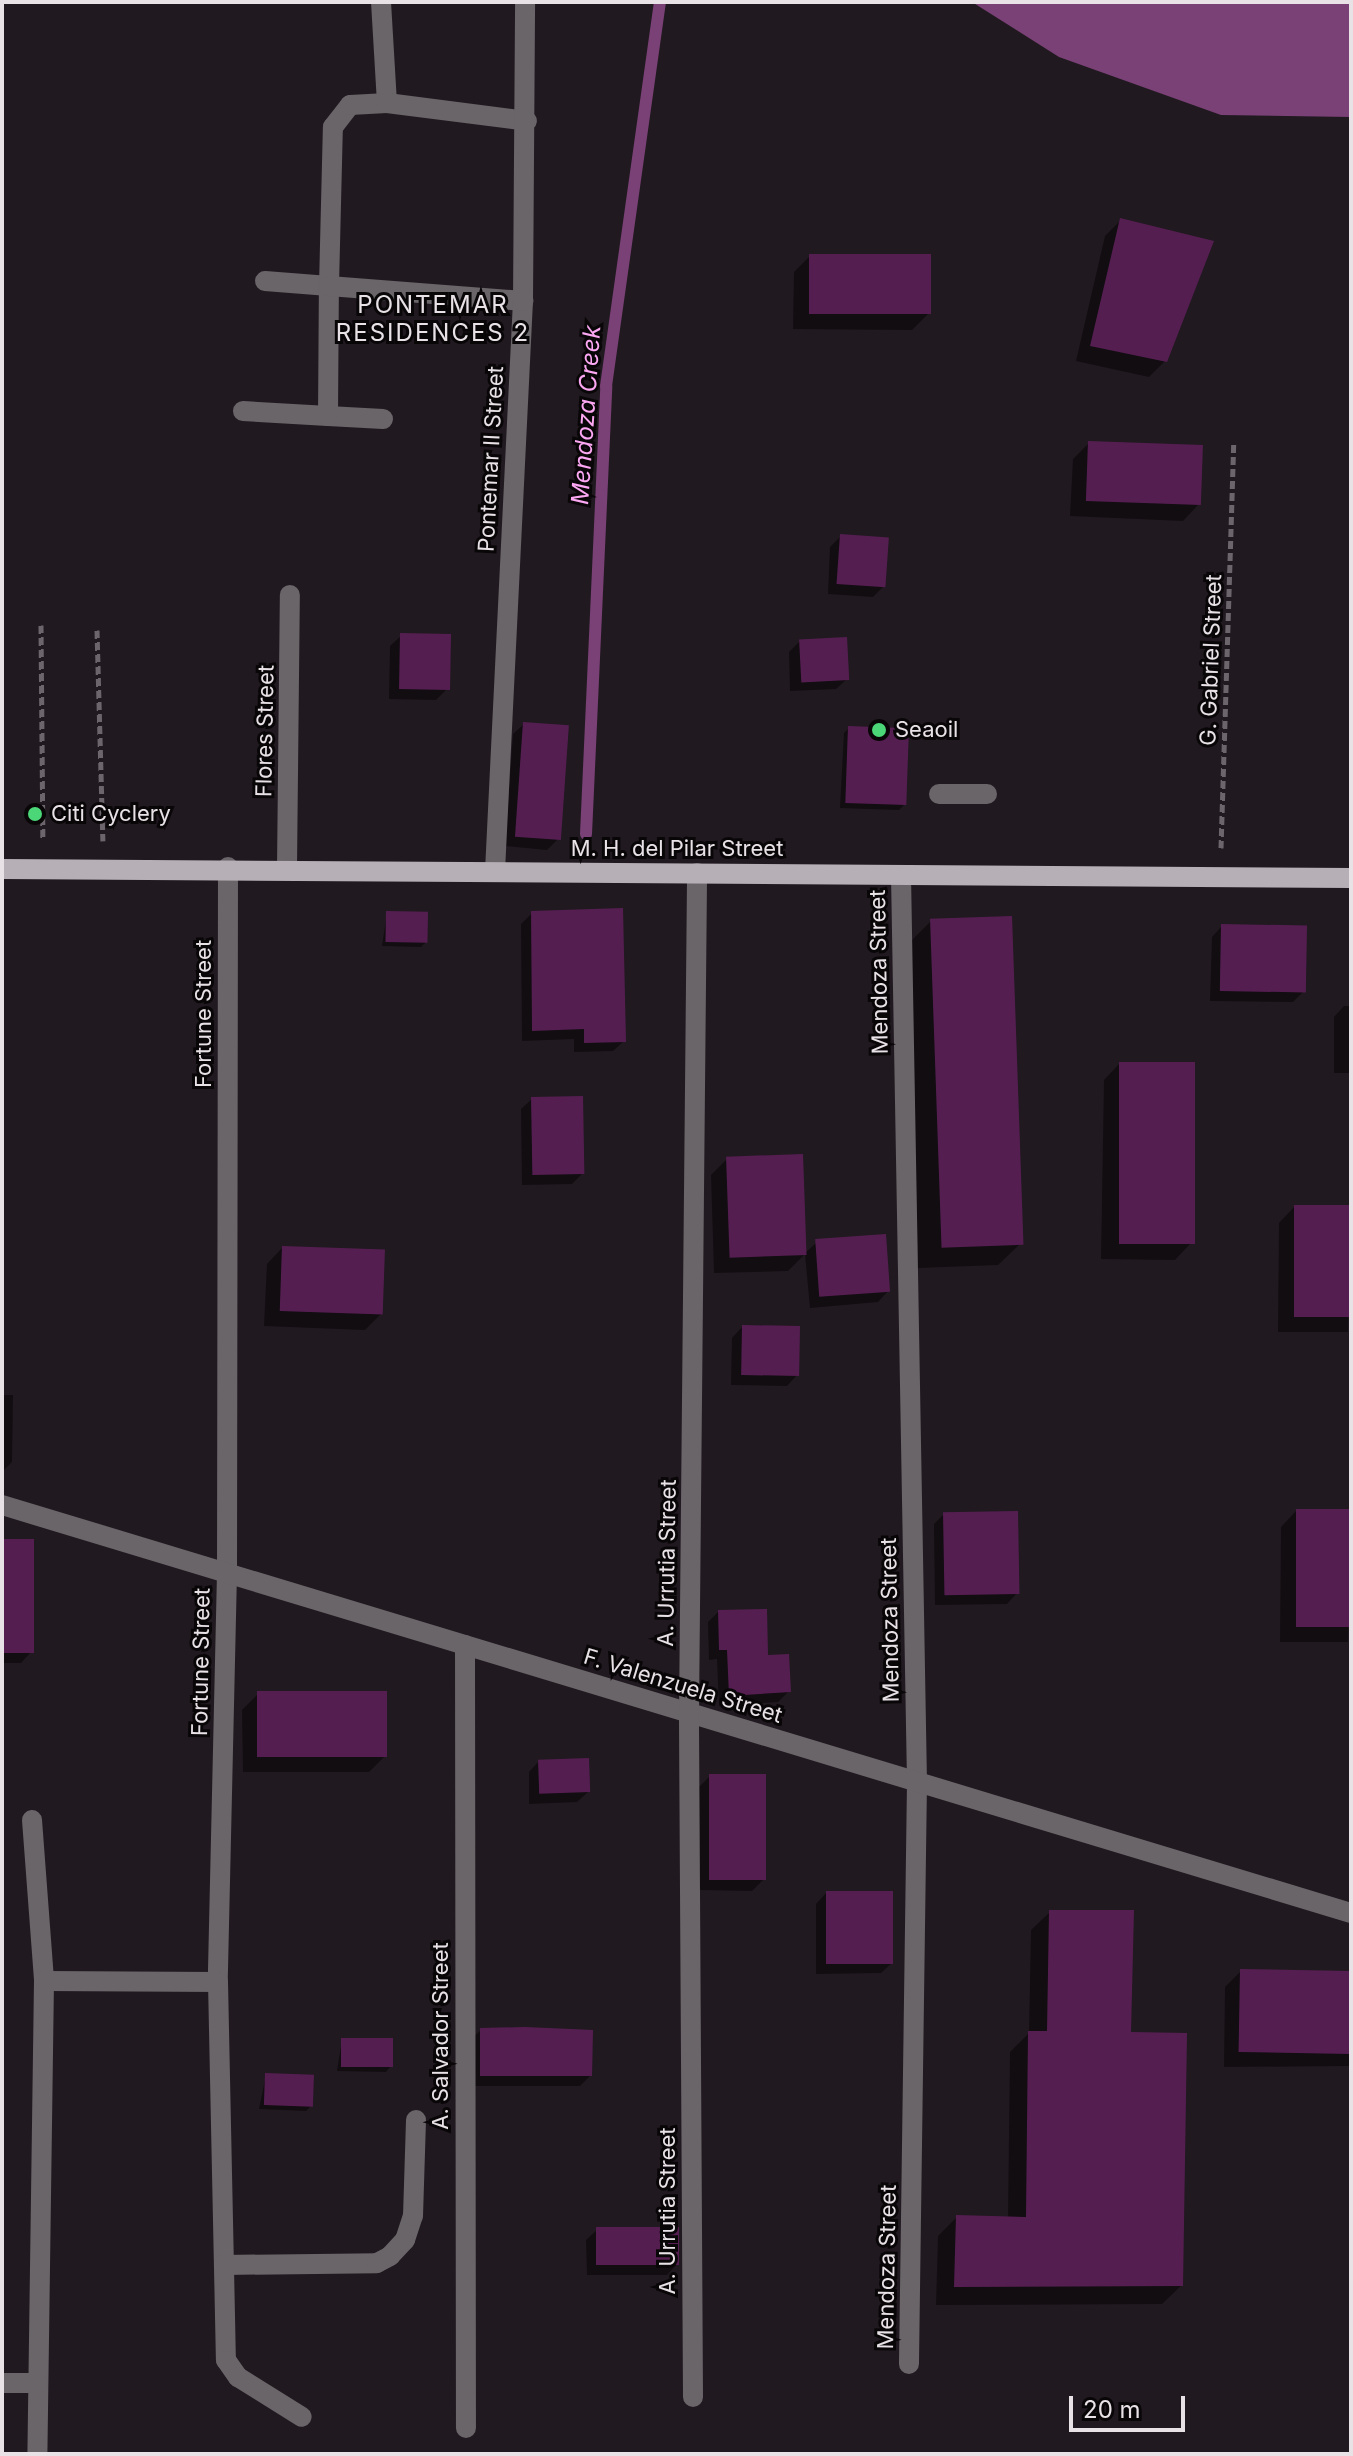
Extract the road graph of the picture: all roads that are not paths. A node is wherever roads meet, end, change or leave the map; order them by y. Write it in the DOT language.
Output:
graph roads {
  1 [pos="381,2"];
  2 [pos="525,2"];
  3 [pos="387,103"];
  4 [pos="527,121"];
  5 [pos="265,281"];
  6 [pos="329,286"];
  7 [pos="523,301"];
  8 [pos="243,411"];
  9 [pos="328,416"];
  10 [pos="383,419"];
  11 [pos="290,595"];
  12 [pos="939,794"];
  13 [pos="987,794"];
  14 [pos="228,867"];
  15 [pos="287,868"];
  16 [pos="2,869"];
  17 [pos="495,871"];
  18 [pos="697,873"];
  19 [pos="901,875"];
  20 [pos="1351,878"];
  21 [pos="2,1505"];
  22 [pos="227,1573"];
  23 [pos="465,1645"];
  24 [pos="689,1713"];
  25 [pos="917,1782"];
  26 [pos="32,1820"];
  27 [pos="1351,1913"];
  28 [pos="44,1981"];
  29 [pos="218,1982"];
  30 [pos="416,2120"];
  31 [pos="224,2265"];
  32 [pos="909,2364"];
  33 [pos="2,2383"];
  34 [pos="38,2383"];
  35 [pos="693,2397"];
  36 [pos="302,2417"];
  37 [pos="466,2428"];
  38 [pos="37,2454"];
  1 -- 3 [label="street"];
  2 -- 4 [label="street, Pontemar II Street"];
  3 -- 4 [label="street"];
  3 -- 6 [label="street"];
  4 -- 7 [label="street, Pontemar II Street"];
  5 -- 6 [label="street"];
  6 -- 7 [label="street"];
  6 -- 9 [label="street"];
  7 -- 17 [label="street, Pontemar II Street"];
  8 -- 9 [label="street"];
  9 -- 10 [label="street"];
  11 -- 15 [label="street, Flores Street"];
  12 -- 13 [label="street"];
  14 -- 15 [label="main road, M. H. del Pilar Street"];
  14 -- 16 [label="main road, M. H. del Pilar Street"];
  14 -- 22 [label="street, Fortune Street"];
  15 -- 17 [label="main road, M. H. del Pilar Street"];
  17 -- 18 [label="main road, M. H. del Pilar Street"];
  18 -- 19 [label="main road, M. H. del Pilar Street"];
  18 -- 24 [label="street, A. Urrutia Street"];
  19 -- 20 [label="main road, M. H. del Pilar Street"];
  19 -- 25 [label="street, Mendoza Street"];
  21 -- 22 [label="street, F. Valenzuela Street"];
  22 -- 23 [label="street, F. Valenzuela Street"];
  22 -- 29 [label="street, Fortune Street"];
  23 -- 24 [label="street, F. Valenzuela Street"];
  23 -- 37 [label="street, A. Salvador Street"];
  24 -- 25 [label="street, F. Valenzuela Street"];
  24 -- 35 [label="street, A. Urrutia Street"];
  25 -- 27 [label="street, F. Valenzuela Street"];
  25 -- 32 [label="street, Mendoza Street"];
  26 -- 28 [label="street"];
  28 -- 29 [label="street"];
  28 -- 34 [label="street"];
  29 -- 31 [label="street, Fortune Street"];
  30 -- 31 [label="street"];
  31 -- 36 [label="street, Fortune Street"];
  33 -- 34 [label="street"];
  34 -- 38 [label="street"];
}
